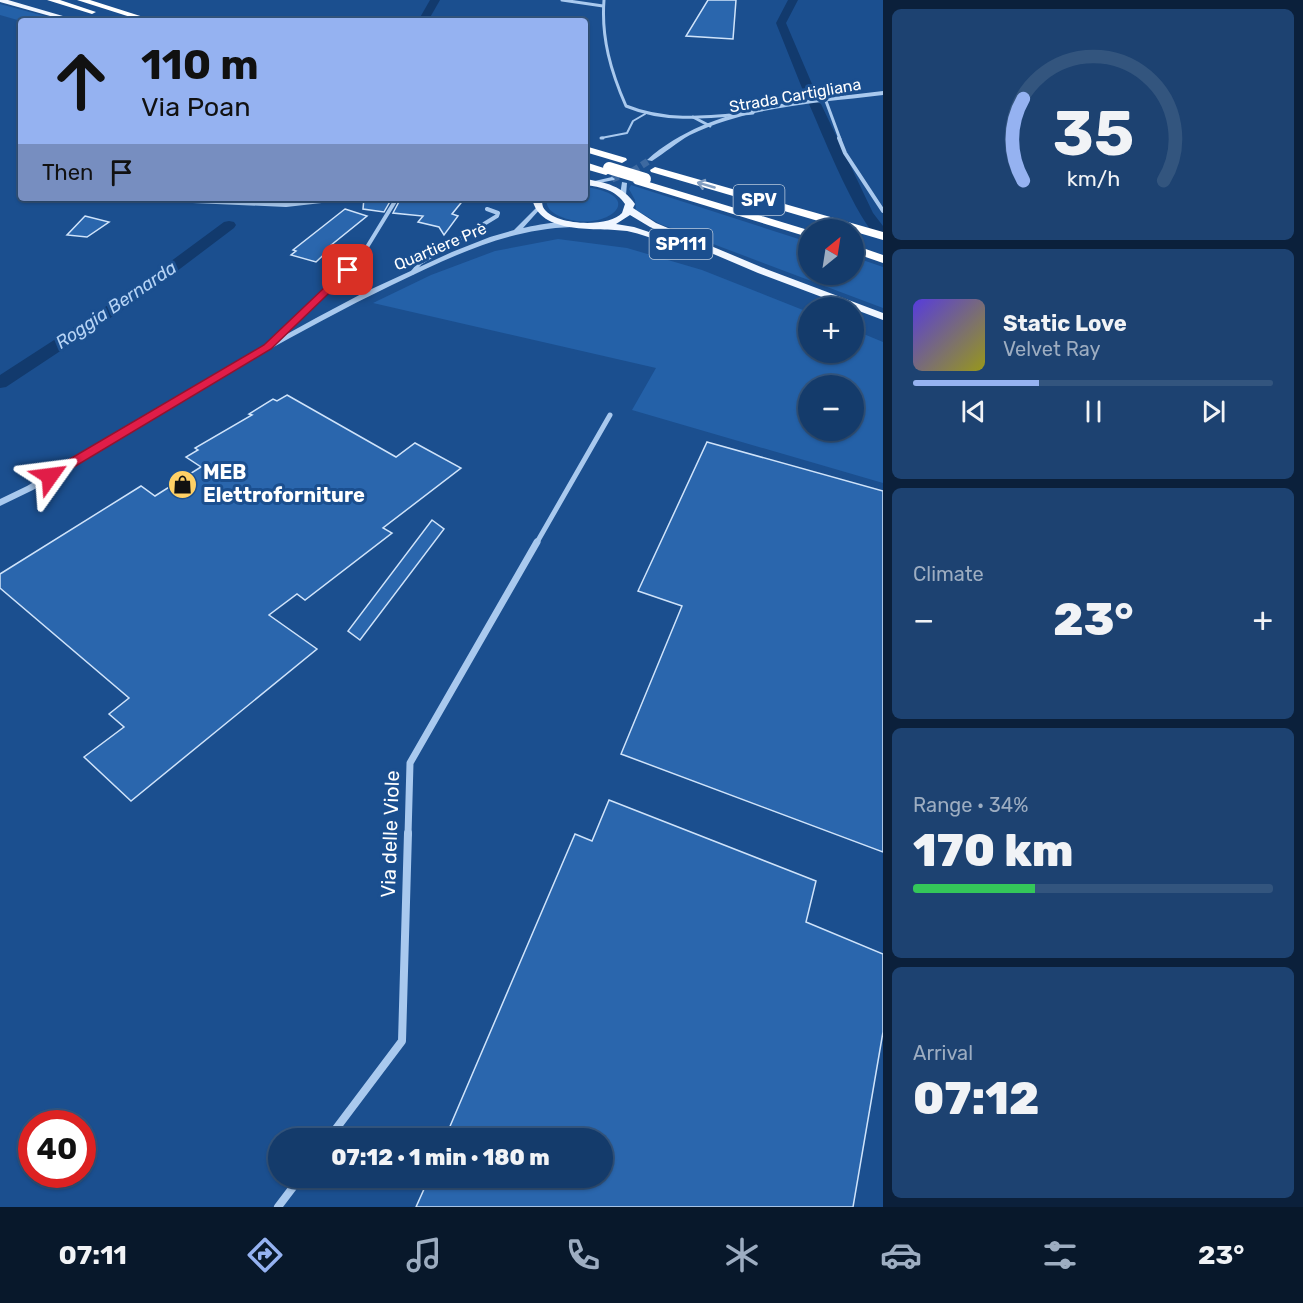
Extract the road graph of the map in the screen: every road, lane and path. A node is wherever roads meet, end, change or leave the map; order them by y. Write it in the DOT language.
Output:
graph roads {
  1 [pos="1,0"];
  2 [pos="51,0"];
  3 [pos="81,0"];
  4 [pos="562,0"];
  5 [pos="604,0"];
  6 [pos="603,6"];
  7 [pos="65,18"];
  8 [pos="111,18"];
  9 [pos="142,18"];
  10 [pos="883,93"];
  11 [pos="826,101"];
  12 [pos="753,113"];
  13 [pos="645,114"];
  14 [pos="692,117"];
  15 [pos="710,126"];
  16 [pos="601,138"];
  17 [pos="588,150"];
  18 [pos="588,164"];
  19 [pos="652,165"];
  20 [pos="609,173"];
  21 [pos="588,182"];
  22 [pos="588,182"];
  23 [pos="624,183"];
  24 [pos="623,195"];
  25 [pos="193,201"];
  26 [pos="321,201"];
  27 [pos="395,201"];
  28 [pos="538,203"];
  29 [pos="630,208"];
  30 [pos="487,209"];
  31 [pos="883,210"];
  32 [pos="577,225"];
  33 [pos="598,225"];
  34 [pos="798,225"];
  35 [pos="516,230"];
  36 [pos="798,231"];
  37 [pos="883,236"];
  38 [pos="864,246"];
  39 [pos="864,251"];
  40 [pos="881,254"];
  41 [pos="762,271"];
  42 [pos="411,273"];
  43 [pos="883,317"];
  44 [pos="268,347"];
  45 [pos="610,415"];
  46 [pos="0,503"];
  47 [pos="337,1128"];
  48 [pos="292,1188"];
  49 [pos="278,1207"];
  1 -- 7 [label="main road"];
  2 -- 8 [label="highway"];
  3 -- 9 [label="highway"];
  4 -- 6 [label="street"];
  5 -- 6 [label="street"];
  6 -- 13 [label="street"];
  10 -- 11 [label="street, Strada Cartigliana"];
  11 -- 12 [label="street, Strada Cartigliana"];
  11 -- 31 [label="street"];
  12 -- 14 [label="street"];
  12 -- 15 [label="street, Strada Cartigliana"];
  13 -- 14 [label="street"];
  13 -- 16 [label="lane"];
  14 -- 15 [label="street"];
  15 -- 19 [label="street, Strada Cartigliana"];
  17 -- 19 [label="highway, SPV"];
  18 -- 20 [label="highway"];
  37 -- 19 [label="highway, SPV, one-way"];
  20 -- 21 [label="street"];
  20 -- 34 [label="highway, SPV, bridge"];
  20 -- 36 [label="highway"];
  22 -- 24 [label="main road"];
  23 -- 24 [label="street"];
  24 -- 29 [label="main road, SP111"];
  25 -- 26 [label="street"];
  27 -- 44 [label="street"];
  28 -- 32 [label="main road, SP111"];
  28 -- 35 [label="street, Quartiere Prè"];
  29 -- 33 [label="main road, SP111"];
  29 -- 41 [label="main road, SP111"];
  30 -- 42 [label="street"];
  32 -- 33 [label="main road, SP111"];
  32 -- 35 [label="street, Quartiere Prè"];
  33 -- 41 [label="main road, SP111"];
  35 -- 42 [label="street, Quartiere Prè"];
  38 -- 40 [label="highway"];
  39 -- 40 [label="highway"];
  41 -- 43 [label="main road, SP111"];
  42 -- 44 [label="street, Quartiere Prè"];
  44 -- 46 [label="street, Quartiere Prè"];
  45 -- 47 [label="street, Via delle Viole"];
  48 -- 49 [label="street"];
}
